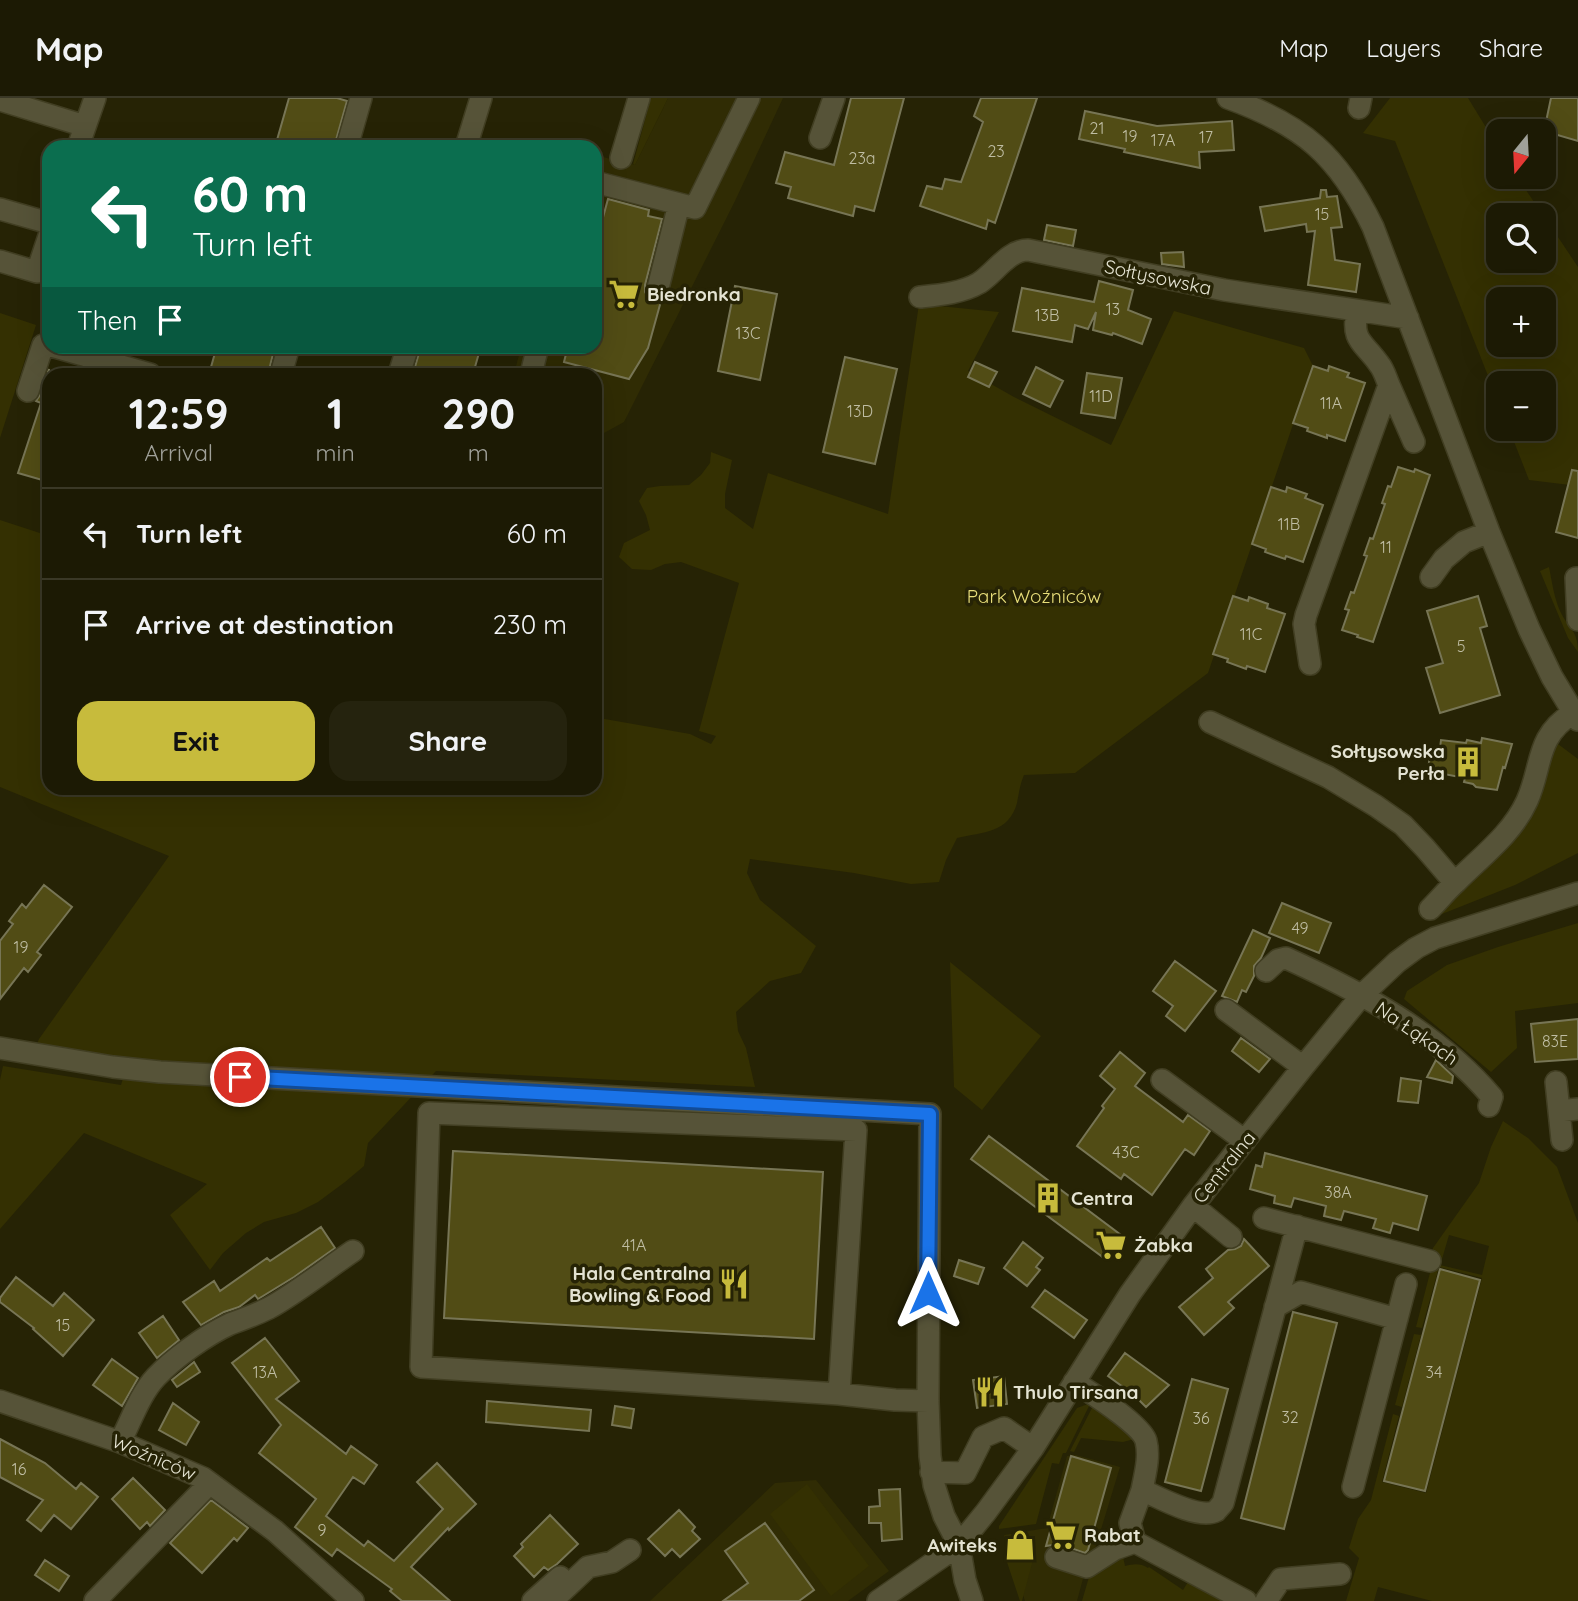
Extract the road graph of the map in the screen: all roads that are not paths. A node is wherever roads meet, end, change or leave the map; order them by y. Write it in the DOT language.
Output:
graph roads {
  1 [pos="95,98"];
  2 [pos="361,98"];
  3 [pos="639,98"];
  4 [pos="749,98"];
  5 [pos="834,98"];
  6 [pos="1228,98"];
  7 [pos="476,99"];
  8 [pos="0,100"];
  9 [pos="1261,104"];
  10 [pos="85,126"];
  11 [pos="820,138"];
  12 [pos="80,140"];
  13 [pos="349,140"];
  14 [pos="467,140"];
  15 [pos="621,158"];
  16 [pos="602,184"];
  17 [pos="679,204"];
  18 [pos="0,209"];
  19 [pos="42,221"];
  20 [pos="42,257"];
  21 [pos="0,261"];
  22 [pos="658,288"];
  23 [pos="920,297"];
  24 [pos="1357,311"];
  25 [pos="1408,318"];
  26 [pos="42,348"];
  27 [pos="79,354"];
  28 [pos="129,368"];
  29 [pos="1389,384"];
  30 [pos="28,391"];
  31 [pos="1414,442"];
  32 [pos="1489,532"];
  33 [pos="1431,577"];
  34 [pos="1578,578"];
  35 [pos="1578,620"];
  36 [pos="1310,664"];
  37 [pos="1576,716"];
  38 [pos="1210,722"];
  39 [pos="1455,883"];
  40 [pos="1578,892"];
  41 [pos="1430,909"];
  42 [pos="1266,971"];
  43 [pos="1362,995"];
  44 [pos="1226,1010"];
  45 [pos="0,1048"];
  46 [pos="1303,1067"];
  47 [pos="1162,1080"];
  48 [pos="1556,1082"];
  49 [pos="1489,1106"];
  50 [pos="1568,1110"];
  51 [pos="1562,1140"];
  52 [pos="1245,1141"];
  53 [pos="1193,1206"];
  54 [pos="1264,1218"];
  55 [pos="1297,1226"];
  56 [pos="1231,1237"];
  57 [pos="353,1251"];
  58 [pos="1430,1261"];
  59 [pos="1406,1284"];
  60 [pos="1275,1307"];
  61 [pos="1397,1319"];
  62 [pos="1074,1381"];
  63 [pos="839,1394"];
  64 [pos="0,1401"];
  65 [pos="928,1401"];
  66 [pos="120,1442"];
  67 [pos="1033,1448"];
  68 [pos="931,1472"];
  69 [pos="210,1483"];
  70 [pos="1353,1487"];
  71 [pos="1142,1490"];
  72 [pos="1135,1542"];
  73 [pos="959,1545"];
  74 [pos="630,1550"];
  75 [pos="1056,1557"];
  76 [pos="569,1568"];
  77 [pos="1340,1574"];
  78 [pos="95,1601"];
  79 [pos="353,1601"];
  80 [pos="533,1601"];
  81 [pos="552,1601"];
  82 [pos="878,1601"];
  83 [pos="972,1601"];
  84 [pos="1246,1601"];
  85 [pos="1266,1601"];
  1 -- 10 [label="street"];
  2 -- 13 [label="street"];
  3 -- 15 [label="street"];
  4 -- 17 [label="street"];
  5 -- 11 [label="street"];
  6 -- 9 [label="street"];
  7 -- 14 [label="street"];
  8 -- 10 [label="street"];
  9 -- 25 [label="street"];
  10 -- 12 [label="street"];
  16 -- 17 [label="street"];
  17 -- 22 [label="street"];
  18 -- 19 [label="street"];
  20 -- 21 [label="street"];
  23 -- 24 [label="street, Sołtysowska"];
  24 -- 25 [label="street, Sołtysowska"];
  24 -- 29 [label="street"];
  25 -- 32 [label="street"];
  26 -- 30 [label="street"];
  27 -- 28 [label="street"];
  29 -- 31 [label="street"];
  29 -- 36 [label="street"];
  32 -- 33 [label="street"];
  32 -- 37 [label="street"];
  34 -- 35 [label="street"];
  37 -- 39 [label="street"];
  38 -- 39 [label="street"];
  39 -- 41 [label="street"];
  40 -- 43 [label="street, Centralna"];
  42 -- 43 [label="street"];
  43 -- 46 [label="street, Centralna"];
  43 -- 49 [label="street, Na Łąkach"];
  44 -- 46 [label="street"];
  45 -- 65 [label="street"];
  46 -- 52 [label="street, Centralna"];
  47 -- 52 [label="street"];
  48 -- 50 [label="street"];
  50 -- 51 [label="street"];
  52 -- 53 [label="street, Centralna"];
  53 -- 56 [label="street"];
  53 -- 62 [label="street, Centralna"];
  54 -- 55 [label="street"];
  55 -- 58 [label="street"];
  55 -- 60 [label="street"];
  57 -- 66 [label="street"];
  59 -- 61 [label="street"];
  60 -- 61 [label="street"];
  60 -- 71 [label="street"];
  61 -- 70 [label="street"];
  62 -- 67 [label="street, Centralna"];
  62 -- 71 [label="street"];
  63 -- 63 [label="street"];
  63 -- 65 [label="street"];
  64 -- 66 [label="street, Woźniców"];
  65 -- 68 [label="street"];
  66 -- 69 [label="street, Woźniców"];
  67 -- 68 [label="street"];
  67 -- 73 [label="street, Centralna"];
  68 -- 73 [label="street"];
  69 -- 78 [label="street"];
  69 -- 79 [label="street, Woźniców"];
  71 -- 72 [label="street"];
  72 -- 75 [label="street"];
  72 -- 84 [label="street"];
  73 -- 82 [label="street, Centralna"];
  73 -- 83 [label="street"];
  74 -- 81 [label="street"];
  76 -- 80 [label="street"];
  77 -- 85 [label="street"];
}
